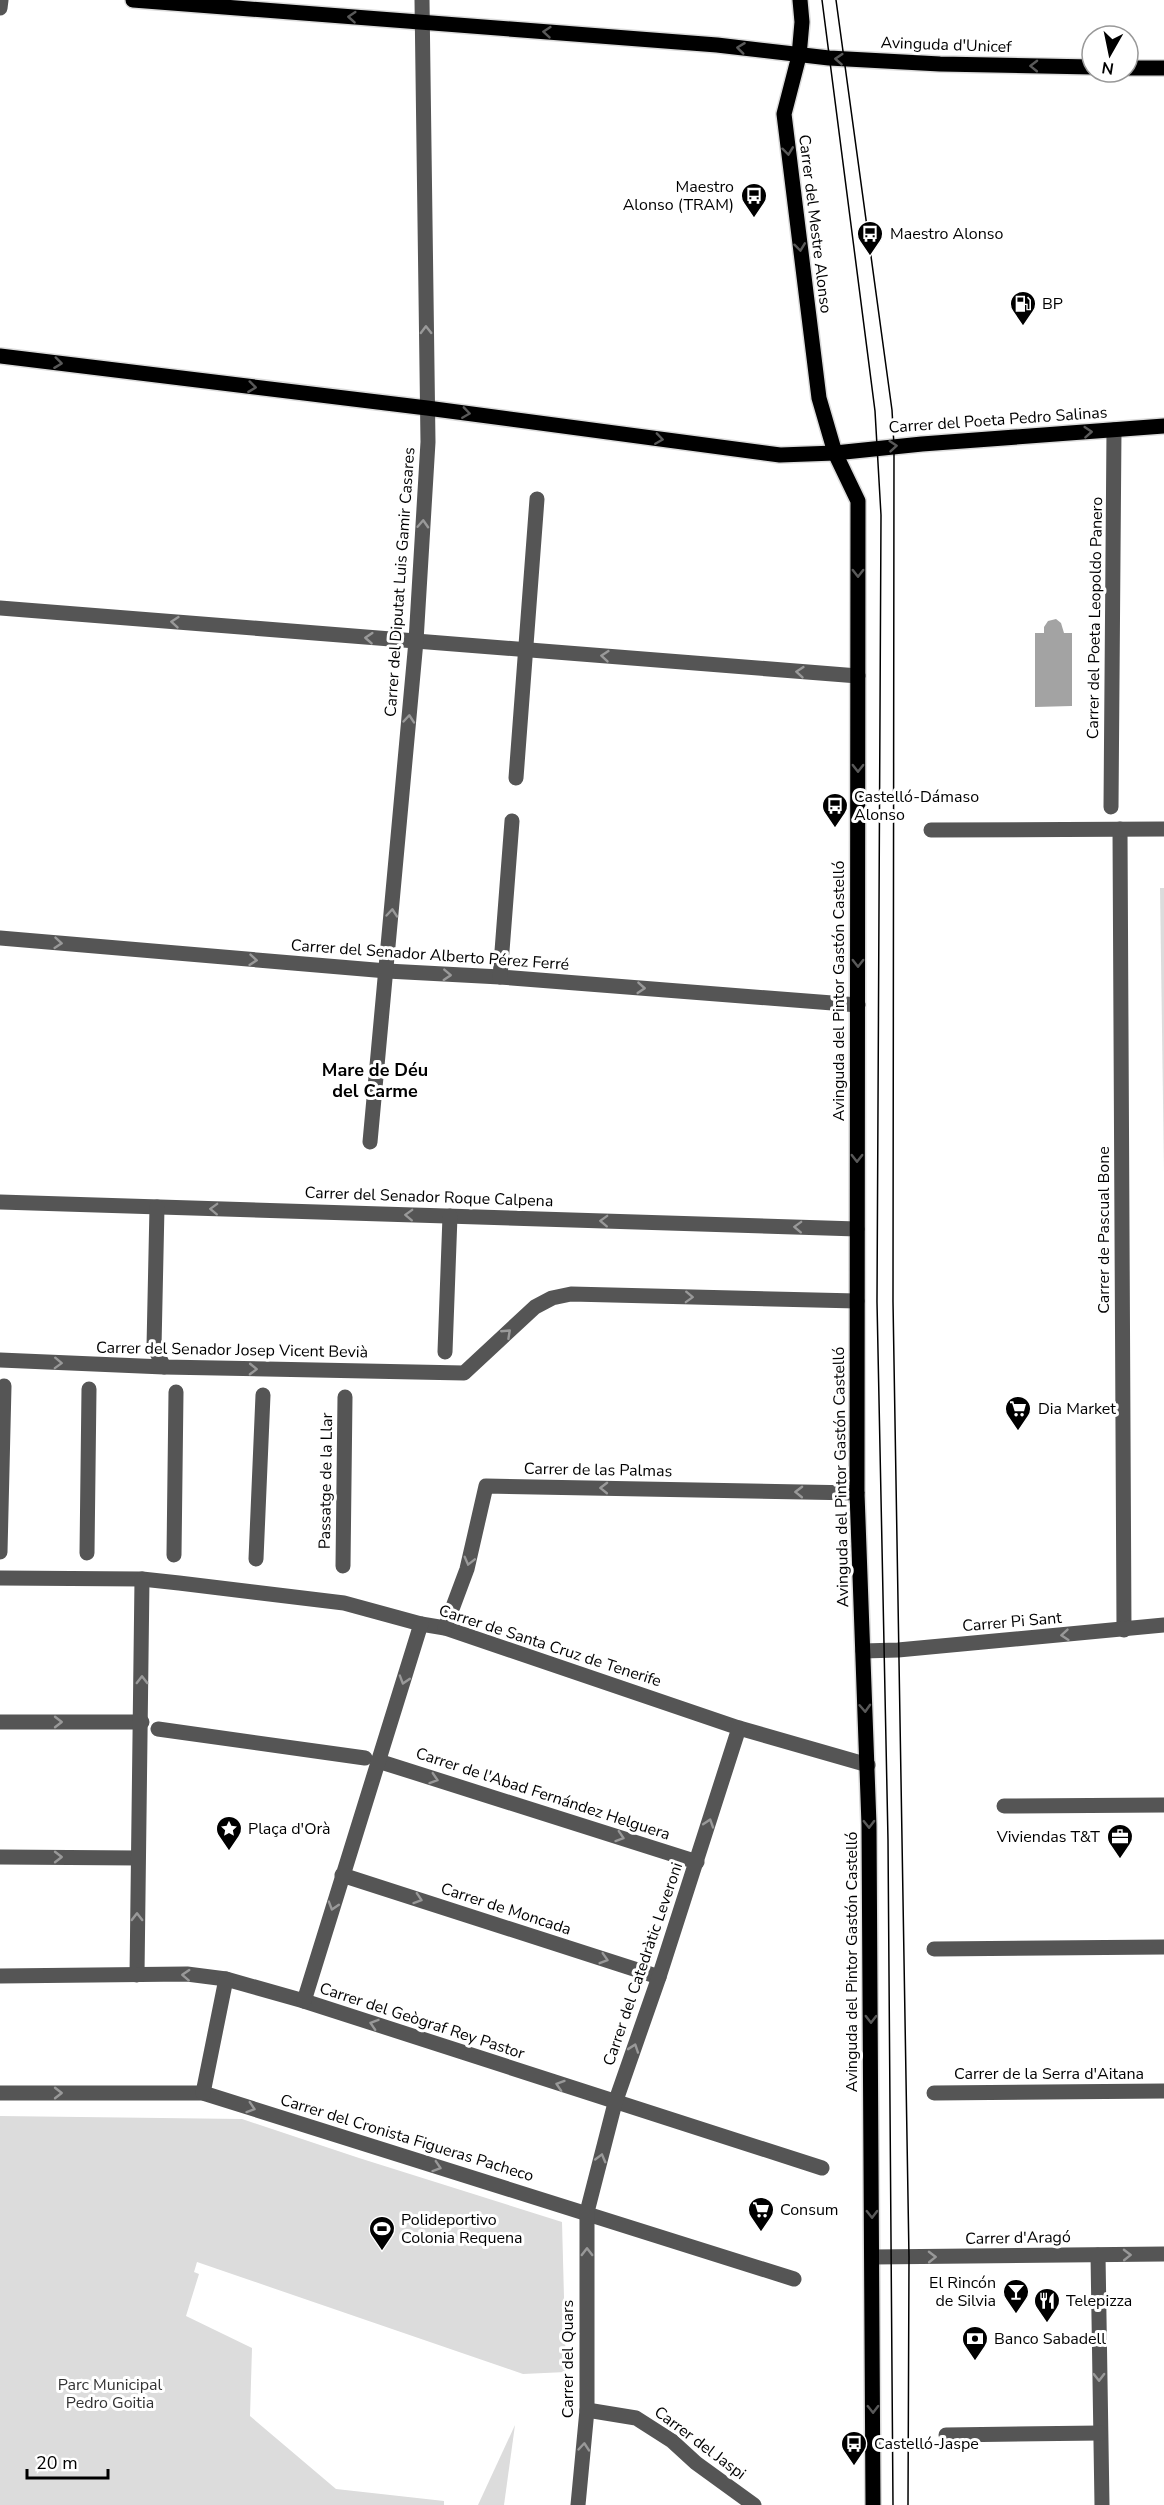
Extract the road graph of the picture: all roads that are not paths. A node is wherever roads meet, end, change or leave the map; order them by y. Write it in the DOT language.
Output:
graph roads {
  1 [pos="1,0"];
  2 [pos="133,0"];
  3 [pos="422,0"];
  4 [pos="800,0"];
  5 [pos="0,8"];
  6 [pos="423,22"];
  7 [pos="799,56"];
  8 [pos="1080,67"];
  9 [pos="1140,68"];
  10 [pos="1164,68"];
  11 [pos="0,356"];
  12 [pos="427,408"];
  13 [pos="1164,426"];
  14 [pos="1114,430"];
  15 [pos="835,453"];
  16 [pos="537,499"];
  17 [pos="0,608"];
  18 [pos="416,641"];
  19 [pos="525,650"];
  20 [pos="858,676"];
  21 [pos="516,778"];
  22 [pos="1111,807"];
  23 [pos="512,821"];
  24 [pos="1120,829"];
  25 [pos="1164,829"];
  26 [pos="931,830"];
  27 [pos="0,938"];
  28 [pos="387,971"];
  29 [pos="500,977"];
  30 [pos="858,1005"];
  31 [pos="370,1142"];
  32 [pos="0,1202"];
  33 [pos="158,1207"];
  34 [pos="450,1216"];
  35 [pos="857,1229"];
  36 [pos="857,1301"];
  37 [pos="445,1352"];
  38 [pos="0,1360"];
  39 [pos="164,1367"];
  40 [pos="4,1386"];
  41 [pos="89,1389"];
  42 [pos="176,1392"];
  43 [pos="262,1395"];
  44 [pos="345,1397"];
  45 [pos="857,1493"];
  46 [pos="0,1552"];
  47 [pos="87,1553"];
  48 [pos="174,1555"];
  49 [pos="256,1559"];
  50 [pos="343,1566"];
  51 [pos="0,1578"];
  52 [pos="142,1579"];
  53 [pos="421,1624"];
  54 [pos="1164,1625"];
  55 [pos="446,1628"];
  56 [pos="1124,1630"];
  57 [pos="863,1651"];
  58 [pos="0,1722"];
  59 [pos="142,1722"];
  60 [pos="739,1728"];
  61 [pos="158,1729"];
  62 [pos="371,1759"];
  63 [pos="868,1765"];
  64 [pos="1164,1805"];
  65 [pos="1004,1806"];
  66 [pos="0,1857"];
  67 [pos="138,1858"];
  68 [pos="697,1862"];
  69 [pos="342,1875"];
  70 [pos="1164,1947"];
  71 [pos="934,1949"];
  72 [pos="137,1975"];
  73 [pos="0,1976"];
  74 [pos="659,1977"];
  75 [pos="226,1979"];
  76 [pos="304,2001"];
  77 [pos="1164,2091"];
  78 [pos="203,2092"];
  79 [pos="0,2093"];
  80 [pos="934,2093"];
  81 [pos="615,2103"];
  82 [pos="822,2168"];
  83 [pos="586,2212"];
  84 [pos="1164,2254"];
  85 [pos="1098,2255"];
  86 [pos="873,2257"];
  87 [pos="794,2279"];
  88 [pos="587,2410"];
  89 [pos="1100,2433"];
  90 [pos="946,2435"];
  91 [pos="578,2505"];
  92 [pos="754,2505"];
  93 [pos="873,2505"];
  94 [pos="1102,2505"];
  1 -- 5 [label="street"];
  6 -- 2 [label="main road, Avinguda d'Unicef, one-way"];
  3 -- 6 [label="street, Carrer del Diputat Luis Gamir Casares"];
  4 -- 7 [label="main road, Carrer del Mestre Alonso"];
  7 -- 6 [label="main road, Avinguda d'Unicef, one-way"];
  12 -- 6 [label="street, Carrer del Diputat Luis Gamir Casares, one-way"];
  8 -- 7 [label="main road, Avinguda d'Unicef, one-way"];
  7 -- 15 [label="main road, Carrer del Mestre Alonso, one-way"];
  9 -- 10 [label="main road"];
  11 -- 12 [label="main road, Carrer del Poeta Pedro Salinas, one-way"];
  12 -- 15 [label="main road, Carrer del Poeta Pedro Salinas, one-way"];
  18 -- 12 [label="street, Carrer del Diputat Luis Gamir Casares, one-way"];
  13 -- 14 [label="main road, Carrer del Poeta Pedro Salinas"];
  15 -- 14 [label="main road, Carrer del Poeta Pedro Salinas, one-way"];
  14 -- 22 [label="street, Carrer del Poeta Leopoldo Panero"];
  15 -- 20 [label="main road, Avinguda del Pintor Gastón Castelló, one-way"];
  16 -- 19 [label="street"];
  18 -- 17 [label="street, one-way"];
  18 -- 19 [label="street"];
  28 -- 18 [label="street, Carrer del Diputat Luis Gamir Casares, one-way"];
  20 -- 19 [label="street, one-way"];
  19 -- 21 [label="street"];
  20 -- 30 [label="main road, Avinguda del Pintor Gastón Castelló, one-way"];
  23 -- 29 [label="street"];
  24 -- 25 [label="street"];
  24 -- 26 [label="street"];
  24 -- 56 [label="street, Carrer de Pascual Bone"];
  27 -- 28 [label="street, Carrer del Senador Alberto Pérez Ferré, one-way"];
  28 -- 29 [label="street, Carrer del Senador Alberto Pérez Ferré, one-way"];
  28 -- 31 [label="street, Carrer del Diputat Luis Gamir Casares"];
  29 -- 30 [label="street, Carrer del Senador Alberto Pérez Ferré, one-way"];
  30 -- 35 [label="main road, Avinguda del Pintor Gastón Castelló, one-way"];
  32 -- 33 [label="street, Carrer del Senador Roque Calpena"];
  34 -- 33 [label="street, Carrer del Senador Roque Calpena, one-way"];
  33 -- 39 [label="street"];
  35 -- 34 [label="street, Carrer del Senador Roque Calpena, one-way"];
  34 -- 37 [label="street"];
  35 -- 36 [label="main road, Avinguda del Pintor Gastón Castelló"];
  39 -- 36 [label="street, Carrer del Senador Josep Vicent Bevià, one-way"];
  36 -- 45 [label="main road, Avinguda del Pintor Gastón Castelló"];
  38 -- 39 [label="street, Carrer del Senador Josep Vicent Bevià, one-way"];
  40 -- 46 [label="street"];
  41 -- 47 [label="street"];
  42 -- 48 [label="street"];
  43 -- 49 [label="street"];
  44 -- 50 [label="street, Passatge de la Llar"];
  45 -- 55 [label="street, Carrer de las Palmas, one-way"];
  45 -- 57 [label="main road, Avinguda del Pintor Gastón Castelló"];
  51 -- 52 [label="street, Carrer de Santa Cruz de Tenerife"];
  52 -- 53 [label="street, Carrer de Santa Cruz de Tenerife"];
  59 -- 52 [label="street, one-way"];
  53 -- 55 [label="street, Carrer de Santa Cruz de Tenerife"];
  53 -- 62 [label="street, one-way"];
  54 -- 56 [label="street, Carrer Pi Sant"];
  55 -- 60 [label="street, Carrer de Santa Cruz de Tenerife"];
  56 -- 57 [label="street, Carrer Pi Sant, one-way"];
  57 -- 63 [label="main road, Avinguda del Pintor Gastón Castelló, one-way"];
  58 -- 59 [label="street, one-way"];
  59 -- 67 [label="street"];
  60 -- 63 [label="street, Carrer de Santa Cruz de Tenerife"];
  68 -- 60 [label="street, Carrer del Catedràtic Leveroni, one-way"];
  61 -- 62 [label="street"];
  62 -- 68 [label="street, Carrer de l'Abad Fernández Helguera, one-way"];
  62 -- 69 [label="street"];
  63 -- 86 [label="main road, Avinguda del Pintor Gastón Castelló, one-way"];
  64 -- 65 [label="street"];
  66 -- 67 [label="street, one-way"];
  72 -- 67 [label="street, one-way"];
  68 -- 74 [label="street, Carrer del Catedràtic Leveroni"];
  69 -- 74 [label="street, Carrer de Moncada, one-way"];
  69 -- 76 [label="street, one-way"];
  70 -- 71 [label="street"];
  72 -- 73 [label="street, Carrer del Geògraf Rey Pastor"];
  75 -- 72 [label="street, Carrer del Geògraf Rey Pastor, one-way"];
  81 -- 74 [label="street, Carrer del Catedràtic Leveroni, one-way"];
  75 -- 76 [label="street, Carrer del Geògraf Rey Pastor"];
  75 -- 78 [label="street"];
  81 -- 76 [label="street, Carrer del Geògraf Rey Pastor, one-way"];
  77 -- 80 [label="street, Carrer de la Serra d'Aitana"];
  79 -- 78 [label="street, Carrer del Cronista Figueras Pacheco, one-way"];
  78 -- 83 [label="street, Carrer del Cronista Figueras Pacheco, one-way"];
  81 -- 82 [label="street, Carrer del Geògraf Rey Pastor"];
  83 -- 81 [label="street, Carrer del Catedràtic Leveroni, one-way"];
  83 -- 87 [label="street, Carrer del Cronista Figueras Pacheco"];
  88 -- 83 [label="street, Carrer del Quars, one-way"];
  85 -- 84 [label="street, Carrer d'Aragó, one-way"];
  86 -- 85 [label="street, Carrer d'Aragó, one-way"];
  85 -- 89 [label="street, one-way"];
  86 -- 93 [label="main road, Avinguda del Pintor Gastón Castelló, one-way"];
  91 -- 88 [label="street, Carrer del Quars, one-way"];
  88 -- 92 [label="street, Carrer del Jaspi"];
  89 -- 90 [label="street"];
  89 -- 94 [label="street"];
}
